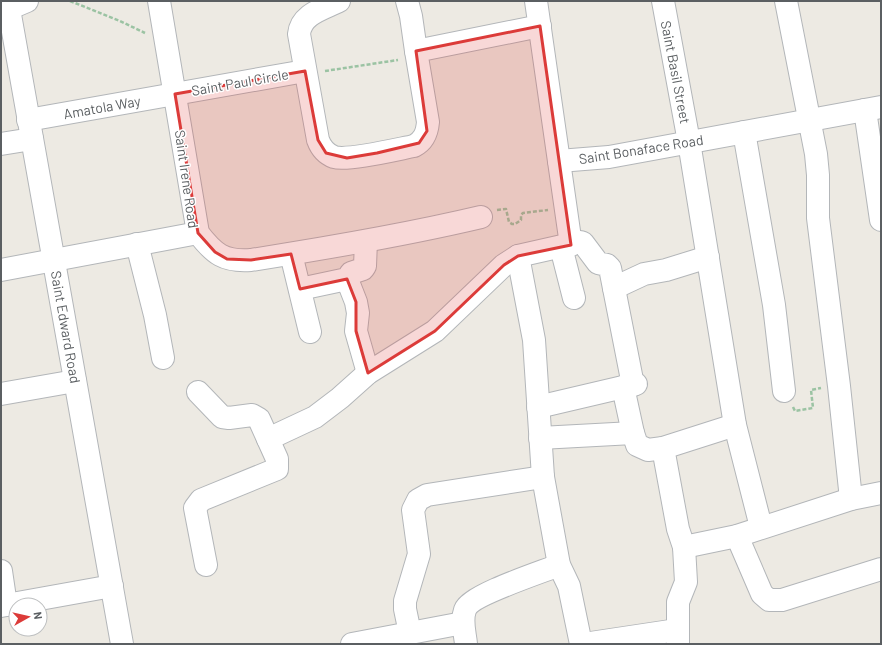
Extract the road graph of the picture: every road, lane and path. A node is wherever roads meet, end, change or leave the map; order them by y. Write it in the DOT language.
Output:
graph roads {
  1 [pos="70,1"];
  2 [pos="159,1"];
  3 [pos="339,1"];
  4 [pos="407,1"];
  5 [pos="536,1"];
  6 [pos="663,1"];
  7 [pos="786,1"];
  8 [pos="12,7"];
  9 [pos="540,26"];
  10 [pos="166,43"];
  11 [pos="416,51"];
  12 [pos="305,71"];
  13 [pos="175,94"];
  14 [pos="873,108"];
  15 [pos="809,120"];
  16 [pos="30,129"];
  17 [pos="744,132"];
  18 [pos="689,142"];
  19 [pos="1,144"];
  20 [pos="559,161"];
  21 [pos="566,208"];
  22 [pos="481,216"];
  23 [pos="881,220"];
  24 [pos="198,233"];
  25 [pos="366,241"];
  26 [pos="137,244"];
  27 [pos="566,246"];
  28 [pos="291,254"];
  29 [pos="518,256"];
  30 [pos="708,257"];
  31 [pos="54,260"];
  32 [pos="1,270"];
  33 [pos="348,279"];
  34 [pos="614,288"];
  35 [pos="300,289"];
  36 [pos="574,298"];
  37 [pos="310,332"];
  38 [pos="163,358"];
  39 [pos="368,373"];
  40 [pos="75,380"];
  41 [pos="634,385"];
  42 [pos="839,386"];
  43 [pos="784,391"];
  44 [pos="198,392"];
  45 [pos="1,394"];
  46 [pos="538,407"];
  47 [pos="735,425"];
  48 [pos="633,433"];
  49 [pos="540,438"];
  50 [pos="268,439"];
  51 [pos="662,448"];
  52 [pos="543,477"];
  53 [pos="881,495"];
  54 [pos="851,499"];
  55 [pos="762,527"];
  56 [pos="737,536"];
  57 [pos="684,547"];
  58 [pos="206,565"];
  59 [pos="559,565"];
  60 [pos="881,569"];
  61 [pos="1,571"];
  62 [pos="112,586"];
  63 [pos="4,606"];
  64 [pos="410,633"];
  65 [pos="465,634"];
  66 [pos="678,637"];
  67 [pos="365,643"];
  68 [pos="122,644"];
  69 [pos="582,644"];
  1 -- 10 [label="path"];
  2 -- 10 [label="street, Saint Irene Road"];
  3 -- 12 [label="street, Saint Paul Circle"];
  4 -- 11 [label="street, Saint Paul Circle"];
  5 -- 9 [label="street, Saint Bonaface Road"];
  6 -- 18 [label="street, Saint Basil Street"];
  7 -- 15 [label="street"];
  8 -- 16 [label="street, Saint Edward Road"];
  9 -- 11 [label="street"];
  9 -- 20 [label="street, Saint Bonaface Road"];
  10 -- 13 [label="street, Saint Irene Road"];
  11 -- 12 [label="path"];
  11 -- 12 [label="street, Saint Paul Circle"];
  12 -- 13 [label="street, Saint Paul Circle"];
  13 -- 16 [label="street, Amatola Way"];
  13 -- 24 [label="street, Saint Irene Road"];
  14 -- 15 [label="street, Saint Bonaface Road"];
  14 -- 23 [label="street"];
  15 -- 17 [label="street, Saint Bonaface Road"];
  15 -- 42 [label="street"];
  16 -- 19 [label="street, Amatola Way"];
  16 -- 31 [label="street, Saint Edward Road"];
  17 -- 18 [label="street, Saint Bonaface Road"];
  17 -- 43 [label="street"];
  18 -- 20 [label="street, Saint Bonaface Road"];
  18 -- 30 [label="street, Saint Basil Street"];
  20 -- 21 [label="street"];
  21 -- 22 [label="path"];
  21 -- 27 [label="street"];
  22 -- 25 [label="street"];
  24 -- 26 [label="street, Saint Irene Road"];
  24 -- 28 [label="street"];
  25 -- 28 [label="street"];
  25 -- 33 [label="street"];
  26 -- 31 [label="street, Saint Irene Road"];
  26 -- 38 [label="street"];
  27 -- 29 [label="street"];
  27 -- 34 [label="street"];
  27 -- 36 [label="street"];
  28 -- 35 [label="street"];
  29 -- 39 [label="street"];
  29 -- 46 [label="street"];
  30 -- 34 [label="street"];
  30 -- 47 [label="street, Saint Basil Street"];
  31 -- 32 [label="street, Saint Irene Road"];
  31 -- 40 [label="street, Saint Edward Road"];
  33 -- 35 [label="street"];
  33 -- 39 [label="street"];
  34 -- 41 [label="street"];
  35 -- 37 [label="street"];
  39 -- 50 [label="street"];
  40 -- 45 [label="street"];
  40 -- 62 [label="street, Saint Edward Road"];
  41 -- 46 [label="street"];
  41 -- 48 [label="street"];
  42 -- 43 [label="path"];
  42 -- 54 [label="street"];
  44 -- 50 [label="street"];
  46 -- 49 [label="street"];
  47 -- 51 [label="street"];
  47 -- 55 [label="street, Saint Basil Street"];
  48 -- 49 [label="street"];
  48 -- 51 [label="street"];
  49 -- 52 [label="street"];
  50 -- 58 [label="street"];
  51 -- 57 [label="street"];
  52 -- 59 [label="street"];
  52 -- 64 [label="street"];
  53 -- 54 [label="street"];
  54 -- 55 [label="street"];
  55 -- 56 [label="street"];
  56 -- 57 [label="street"];
  56 -- 60 [label="street"];
  57 -- 66 [label="street"];
  59 -- 65 [label="street"];
  59 -- 69 [label="street"];
  61 -- 63 [label="street"];
  62 -- 63 [label="street"];
  62 -- 68 [label="street, Saint Edward Road"];
  64 -- 65 [label="street"];
  64 -- 67 [label="street"];
  66 -- 69 [label="street"];
}
